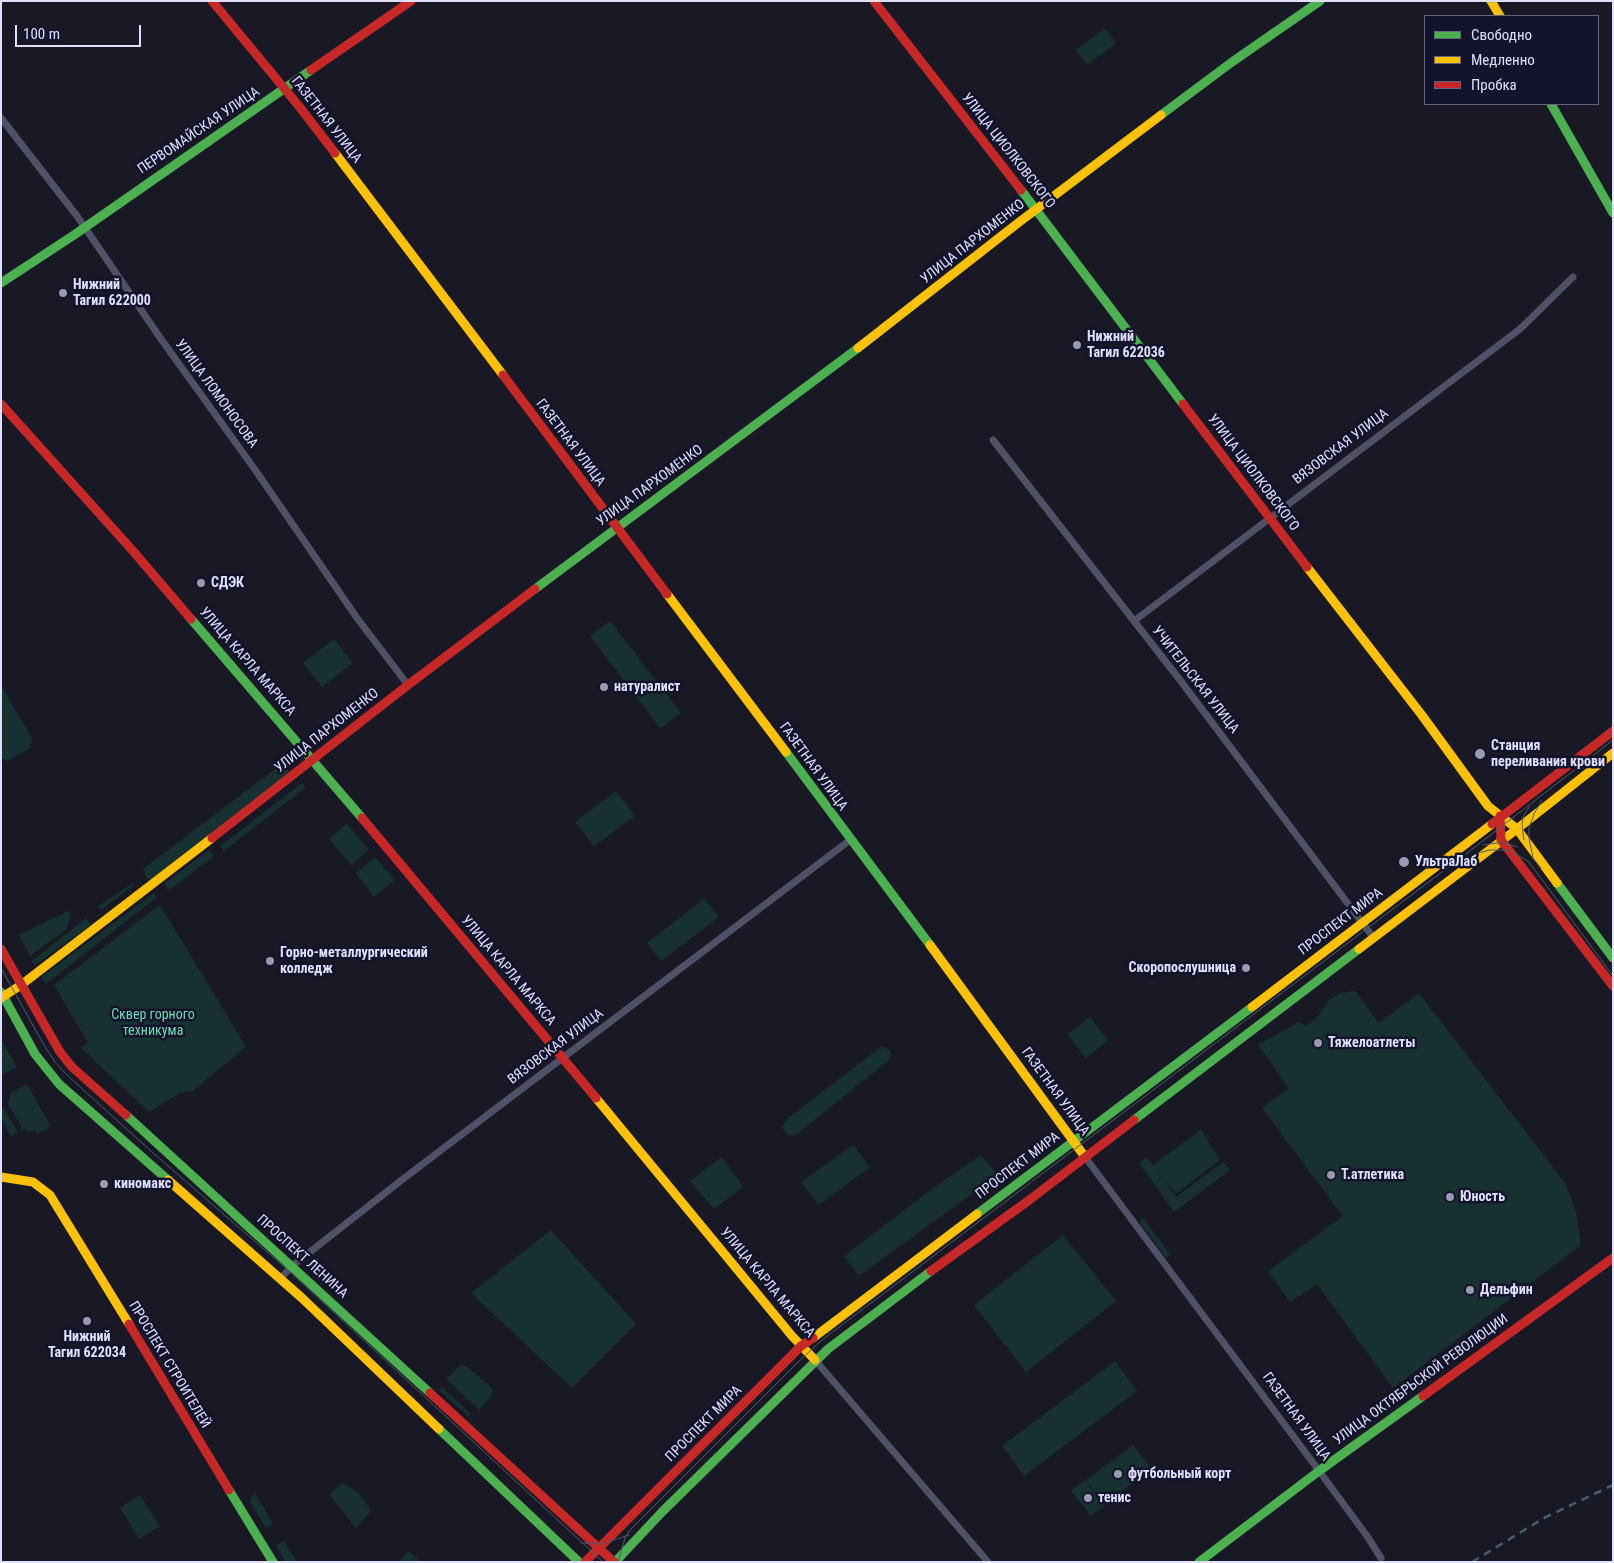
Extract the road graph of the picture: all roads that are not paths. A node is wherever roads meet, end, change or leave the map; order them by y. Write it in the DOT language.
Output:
graph roads {
  1 [pos="212,1"];
  2 [pos="411,1"];
  3 [pos="874,1"];
  4 [pos="1320,1"];
  5 [pos="1491,1"];
  6 [pos="1499,15"];
  7 [pos="284,89"];
  8 [pos="1553,105"];
  9 [pos="1,118"];
  10 [pos="1037,210"];
  11 [pos="1613,213"];
  12 [pos="84,226"];
  13 [pos="1574,277"];
  14 [pos="1,283"];
  15 [pos="1,404"];
  16 [pos="993,440"];
  17 [pos="1270,518"];
  18 [pos="617,527"];
  19 [pos="1134,621"];
  20 [pos="408,685"];
  21 [pos="1613,731"];
  22 [pos="1613,753"];
  23 [pos="313,760"];
  24 [pos="1500,816"];
  25 [pos="1517,829"];
  26 [pos="850,840"];
  27 [pos="1501,840"];
  28 [pos="1362,923"];
  29 [pos="1372,937"];
  30 [pos="1,949"];
  31 [pos="1613,958"];
  32 [pos="22,985"];
  33 [pos="1613,986"];
  34 [pos="2,995"];
  35 [pos="562,1058"];
  36 [pos="1073,1141"];
  37 [pos="1085,1157"];
  38 [pos="1,1177"];
  39 [pos="1613,1258"];
  40 [pos="292,1266"];
  41 [pos="280,1279"];
  42 [pos="801,1346"];
  43 [pos="814,1360"];
  44 [pos="1319,1471"];
  45 [pos="598,1547"];
  46 [pos="1381,1558"];
  47 [pos="273,1562"];
  48 [pos="579,1562"];
  49 [pos="585,1562"];
  50 [pos="615,1562"];
  51 [pos="988,1562"];
  52 [pos="1199,1562"];
  1 -- 7 [label="main road, ГАЗЕТНАЯ УЛИЦА"];
  2 -- 7 [label="main road, ПЕРВОМАЙСКАЯ УЛИЦА"];
  3 -- 10 [label="main road, УЛИЦА ЦИОЛКОВСКОГО"];
  4 -- 10 [label="main road, УЛИЦА ПАРХОМЕНКО"];
  5 -- 6 [label="main road"];
  7 -- 12 [label="main road, ПЕРВОМАЙСКАЯ УЛИЦА"];
  7 -- 18 [label="main road, ГАЗЕТНАЯ УЛИЦА"];
  8 -- 11 [label="main road"];
  9 -- 12 [label="street, УЛИЦА ЛОМОНОСОВА"];
  10 -- 17 [label="main road, УЛИЦА ЦИОЛКОВСКОГО"];
  10 -- 18 [label="main road, УЛИЦА ПАРХОМЕНКО"];
  12 -- 14 [label="main road, ПЕРВОМАЙСКАЯ УЛИЦА"];
  12 -- 20 [label="street, УЛИЦА ЛОМОНОСОВА"];
  13 -- 17 [label="street, ВЯЗОВСКАЯ УЛИЦА"];
  15 -- 23 [label="main road, УЛИЦА КАРЛА МАРКСА"];
  16 -- 19 [label="street, УЧИТЕЛЬСКАЯ УЛИЦА"];
  17 -- 19 [label="street, ВЯЗОВСКАЯ УЛИЦА"];
  17 -- 24 [label="main road, УЛИЦА ЦИОЛКОВСКОГО"];
  18 -- 20 [label="main road, УЛИЦА ПАРХОМЕНКО"];
  18 -- 26 [label="main road, ГАЗЕТНАЯ УЛИЦА"];
  19 -- 28 [label="street, УЧИТЕЛЬСКАЯ УЛИЦА"];
  20 -- 23 [label="main road, УЛИЦА ПАРХОМЕНКО"];
  21 -- 24 [label="main road, ПРОСПЕКТ МИРА"];
  22 -- 25 [label="main road"];
  23 -- 32 [label="main road, УЛИЦА ПАРХОМЕНКО"];
  23 -- 35 [label="main road, УЛИЦА КАРЛА МАРКСА"];
  24 -- 25 [label="main road, УЛИЦА ЦИОЛКОВСКОГО"];
  24 -- 27 [label="main road"];
  24 -- 28 [label="main road, ПРОСПЕКТ МИРА"];
  25 -- 27 [label="main road"];
  25 -- 31 [label="main road, УЛИЦА ЦИОЛКОВСКОГО"];
  26 -- 35 [label="street, ВЯЗОВСКАЯ УЛИЦА"];
  26 -- 36 [label="main road, ГАЗЕТНАЯ УЛИЦА"];
  27 -- 29 [label="main road"];
  27 -- 33 [label="main road"];
  28 -- 29 [label="street, УЧИТЕЛЬСКАЯ УЛИЦА"];
  28 -- 36 [label="main road, ПРОСПЕКТ МИРА"];
  29 -- 37 [label="main road"];
  30 -- 32 [label="main road, ПРОСПЕКТ ЛЕНИНА"];
  32 -- 34 [label="main road, УЛИЦА ПАРХОМЕНКО"];
  32 -- 40 [label="main road, ПРОСПЕКТ ЛЕНИНА"];
  34 -- 41 [label="main road"];
  35 -- 40 [label="street, ВЯЗОВСКАЯ УЛИЦА"];
  35 -- 42 [label="main road, УЛИЦА КАРЛА МАРКСА"];
  36 -- 37 [label="main road, ГАЗЕТНАЯ УЛИЦА"];
  36 -- 42 [label="main road, ПРОСПЕКТ МИРА"];
  37 -- 43 [label="main road"];
  37 -- 44 [label="street, ГАЗЕТНАЯ УЛИЦА"];
  38 -- 47 [label="main road, ПРОСПЕКТ СТРОИТЕЛЕЙ"];
  39 -- 44 [label="main road, УЛИЦА ОКТЯБРЬСКОЙ РЕВОЛЮЦИИ"];
  40 -- 41 [label="street, ВЯЗОВСКАЯ УЛИЦА"];
  40 -- 45 [label="main road, ПРОСПЕКТ ЛЕНИНА"];
  41 -- 48 [label="main road"];
  42 -- 43 [label="main road, УЛИЦА КАРЛА МАРКСА"];
  42 -- 45 [label="main road, ПРОСПЕКТ МИРА"];
  43 -- 50 [label="main road"];
  43 -- 51 [label="street, УЛИЦА КАРЛА МАРКСА"];
  44 -- 46 [label="street, ГАЗЕТНАЯ УЛИЦА"];
  44 -- 52 [label="main road, УЛИЦА ОКТЯБРЬСКОЙ РЕВОЛЮЦИИ"];
  45 -- 49 [label="main road, ПРОСПЕКТ МИРА"];
  45 -- 50 [label="main road, ПРОСПЕКТ ЛЕНИНА"];
}
